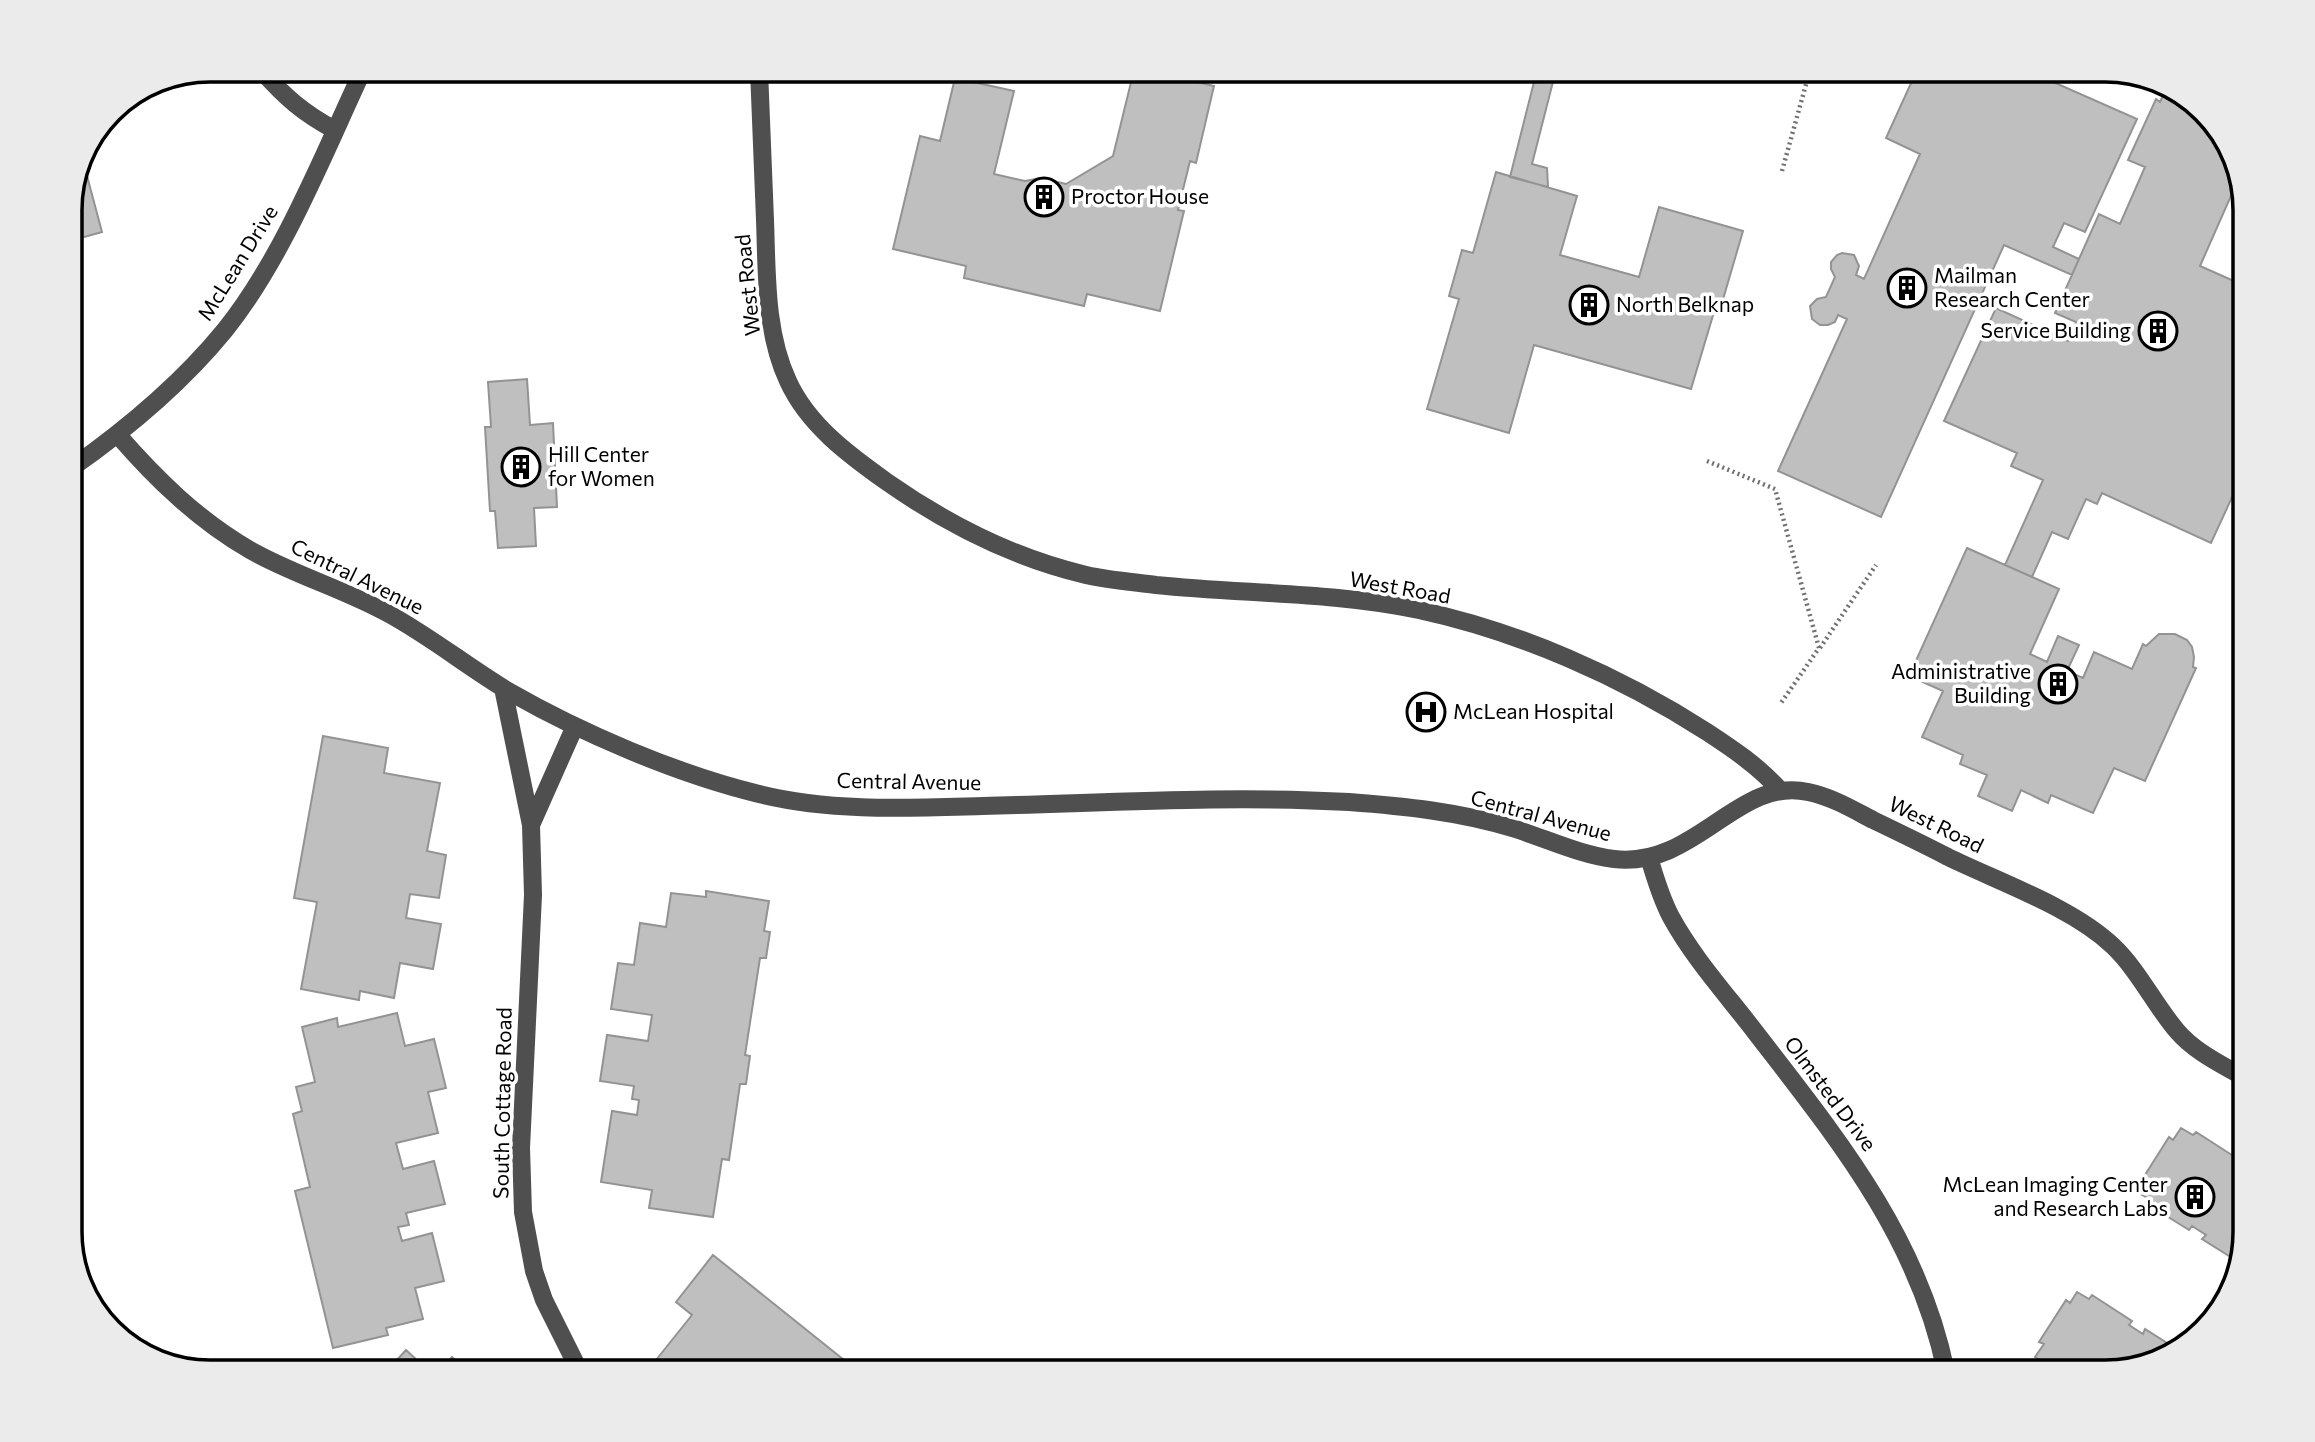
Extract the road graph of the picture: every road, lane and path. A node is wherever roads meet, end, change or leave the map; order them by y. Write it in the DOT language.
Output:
graph roads {
  1 [pos="1807,82"];
  2 [pos="273,83"];
  3 [pos="352,83"];
  4 [pos="759,83"];
  5 [pos="335,130"];
  6 [pos="1782,171"];
  7 [pos="117,434"];
  8 [pos="83,458"];
  9 [pos="1707,461"];
  10 [pos="1876,565"];
  11 [pos="1819,649"];
  12 [pos="503,688"];
  13 [pos="1781,703"];
  14 [pos="575,726"];
  15 [pos="1779,789"];
  16 [pos="531,825"];
  17 [pos="1649,857"];
  18 [pos="2233,1070"];
  19 [pos="574,1360"];
  20 [pos="1943,1360"];
  1 -- 6 [label="path"];
  2 -- 5 [label="street"];
  3 -- 5 [label="street, McLean Drive"];
  4 -- 15 [label="street, West Road"];
  5 -- 7 [label="street, McLean Drive"];
  7 -- 8 [label="street, McLean Drive"];
  7 -- 12 [label="street, Central Avenue"];
  9 -- 11 [label="path"];
  10 -- 11 [label="path"];
  11 -- 13 [label="path"];
  12 -- 14 [label="street, Central Avenue"];
  12 -- 16 [label="street, South Cottage Road"];
  14 -- 16 [label="street, South Cottage Road"];
  14 -- 17 [label="street, Central Avenue"];
  15 -- 17 [label="street, Central Avenue"];
  15 -- 18 [label="street, West Road"];
  16 -- 19 [label="street, South Cottage Road"];
  17 -- 20 [label="street, Olmsted Drive"];
}
